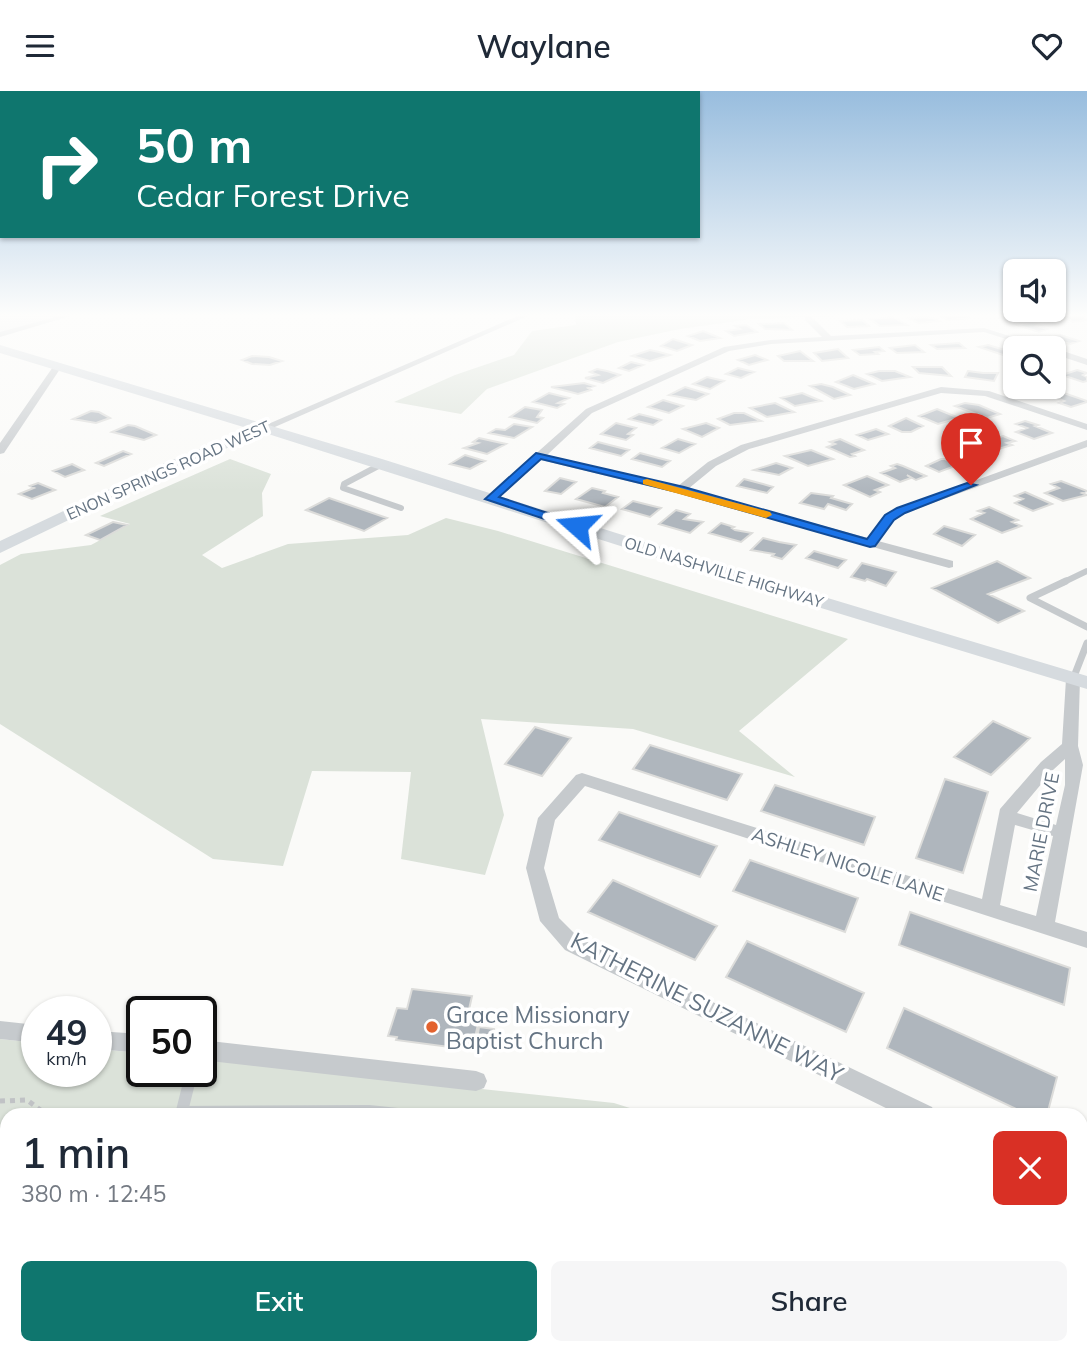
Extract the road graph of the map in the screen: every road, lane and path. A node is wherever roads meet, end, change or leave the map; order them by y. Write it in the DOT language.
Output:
graph roads {
  1 [pos="53,374"];
  2 [pos="84,374"];
  3 [pos="373,374"];
  4 [pos="385,374"];
  5 [pos="670,374"];
  6 [pos="336,395"];
  7 [pos="1087,427"];
  8 [pos="264,428"];
  9 [pos="1087,443"];
  10 [pos="0,451"];
  11 [pos="539,456"];
  12 [pos="383,464"];
  13 [pos="680,490"];
  14 [pos="491,499"];
  15 [pos="401,507"];
  16 [pos="870,543"];
  17 [pos="0,548"];
  18 [pos="949,564"];
  19 [pos="1087,571"];
  20 [pos="1087,627"];
  21 [pos="1086,646"];
  22 [pos="1080,681"];
  23 [pos="1070,746"];
  24 [pos="609,789"];
  25 [pos="1008,817"];
  26 [pos="1063,833"];
  27 [pos="990,909"];
  28 [pos="1044,926"];
  29 [pos="1087,940"];
  30 [pos="0,1030"];
  31 [pos="21,1032"];
  32 [pos="217,1052"];
  33 [pos="476,1081"];
  34 [pos="188,1087"];
  35 [pos="0,1101"];
  36 [pos="38,1108"];
  37 [pos="183,1108"];
  38 [pos="910,1108"];
  1 -- 10 [label="street"];
  2 -- 8 [label="main road, OLD NASHVILLE HIGHWAY"];
  3 -- 6 [label="street, ENON SPRINGS ROAD WEST"];
  4 -- 6 [label="street, ENON SPRINGS ROAD WEST"];
  5 -- 11 [label="street"];
  6 -- 8 [label="street, ENON SPRINGS ROAD WEST"];
  7 -- 13 [label="street"];
  8 -- 12 [label="main road, OLD NASHVILLE HIGHWAY"];
  8 -- 17 [label="street, ENON SPRINGS ROAD WEST"];
  9 -- 16 [label="street"];
  11 -- 13 [label="street"];
  11 -- 14 [label="street"];
  12 -- 14 [label="main road, OLD NASHVILLE HIGHWAY"];
  12 -- 15 [label="lane"];
  13 -- 16 [label="street"];
  14 -- 22 [label="main road, OLD NASHVILLE HIGHWAY"];
  16 -- 18 [label="street"];
  19 -- 20 [label="lane"];
  21 -- 22 [label="lane"];
  22 -- 23 [label="street, MARIE DRIVE"];
  23 -- 25 [label="street, MARIE DRIVE"];
  23 -- 26 [label="street, MARIE DRIVE"];
  24 -- 27 [label="street, ASHLEY NICOLE LANE"];
  24 -- 38 [label="street, KATHERINE SUZANNE WAY"];
  25 -- 26 [label="street"];
  25 -- 27 [label="street, MARIE DRIVE"];
  26 -- 28 [label="street, MARIE DRIVE"];
  27 -- 28 [label="street, ASHLEY NICOLE LANE"];
  28 -- 29 [label="street, ASHLEY NICOLE LANE"];
  30 -- 31 [label="street"];
  32 -- 33 [label="street"];
  34 -- 37 [label="lane"];
  35 -- 36 [label="path"];
}
